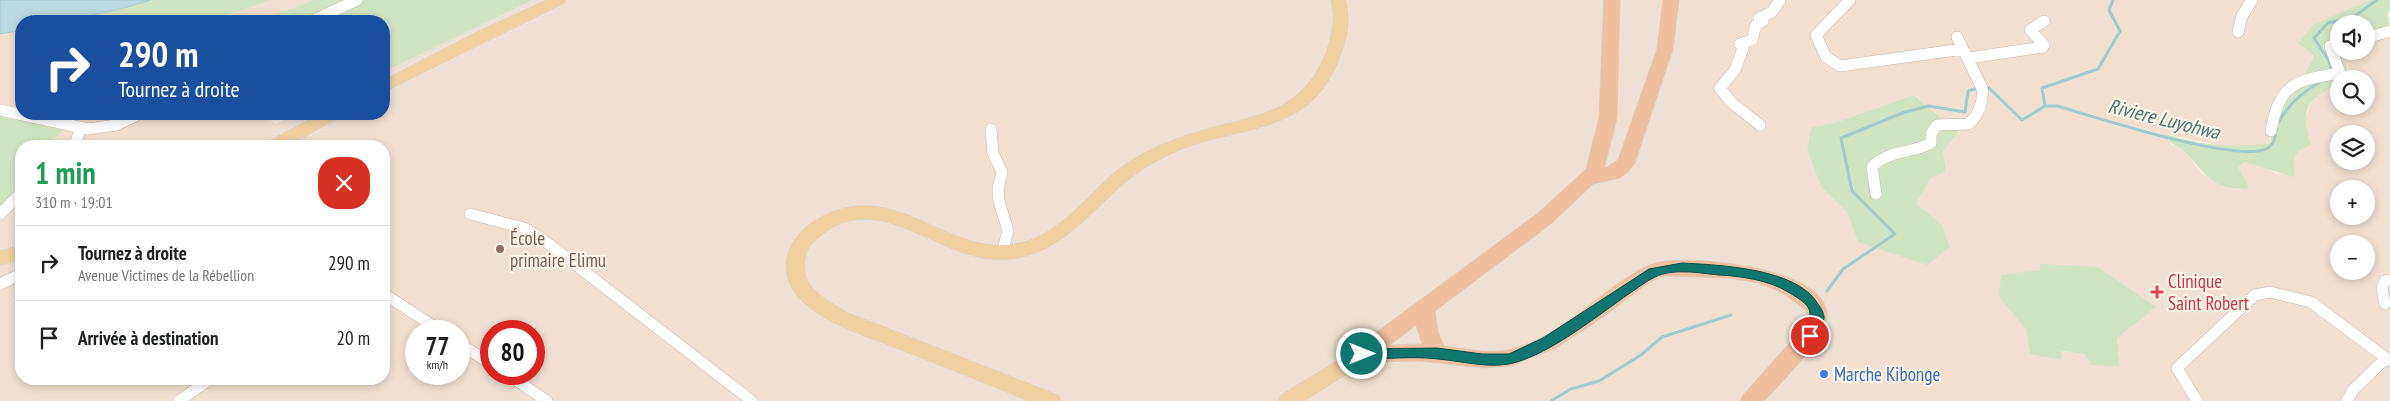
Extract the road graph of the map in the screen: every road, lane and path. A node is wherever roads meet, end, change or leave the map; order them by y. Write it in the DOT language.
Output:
graph roads {
  1 [pos="358,0"];
  2 [pos="560,0"];
  3 [pos="1338,0"];
  4 [pos="1612,0"];
  5 [pos="1671,0"];
  6 [pos="1780,0"];
  7 [pos="1850,0"];
  8 [pos="2252,0"];
  9 [pos="325,15"];
  10 [pos="2044,22"];
  11 [pos="2390,31"];
  12 [pos="2238,32"];
  13 [pos="2375,36"];
  14 [pos="1957,37"];
  15 [pos="1966,53"];
  16 [pos="2335,60"];
  17 [pos="390,84"];
  18 [pos="0,110"];
  19 [pos="15,113"];
  20 [pos="44,120"];
  21 [pos="124,120"];
  22 [pos="322,120"];
  23 [pos="1760,124"];
  24 [pos="80,128"];
  25 [pos="991,129"];
  26 [pos="2270,131"];
  27 [pos="76,140"];
  28 [pos="285,140"];
  29 [pos="1588,177"];
  30 [pos="1876,194"];
  31 [pos="15,199"];
  32 [pos="0,214"];
  33 [pos="470,214"];
  34 [pos="1002,253"];
  35 [pos="15,254"];
  36 [pos="0,258"];
  37 [pos="15,277"];
  38 [pos="2390,280"];
  39 [pos="0,284"];
  40 [pos="390,298"];
  41 [pos="2385,304"];
  42 [pos="1425,308"];
  43 [pos="424,320"];
  44 [pos="1437,353"];
  45 [pos="1362,354"];
  46 [pos="2388,359"];
  47 [pos="202,385"];
  48 [pos="523,385"];
  49 [pos="179,401"];
  50 [pos="547,401"];
  51 [pos="752,401"];
  52 [pos="1051,401"];
  53 [pos="1288,401"];
  54 [pos="1752,401"];
  55 [pos="2197,401"];
  56 [pos="2347,401"];
  1 -- 9 [label="street"];
  2 -- 17 [label="main road"];
  3 -- 34 [label="main road"];
  4 -- 29 [label="highway"];
  5 -- 29 [label="highway"];
  6 -- 23 [label="street"];
  7 -- 15 [label="street"];
  8 -- 12 [label="street"];
  10 -- 15 [label="street"];
  11 -- 13 [label="street"];
  14 -- 15 [label="street"];
  15 -- 30 [label="street"];
  16 -- 26 [label="street"];
  18 -- 19 [label="street"];
  20 -- 24 [label="street"];
  21 -- 24 [label="street"];
  22 -- 28 [label="main road"];
  24 -- 27 [label="street"];
  25 -- 34 [label="street"];
  29 -- 42 [label="highway"];
  31 -- 32 [label="street"];
  33 -- 51 [label="street"];
  34 -- 52 [label="main road"];
  35 -- 36 [label="main road"];
  37 -- 39 [label="street"];
  38 -- 41 [label="street"];
  40 -- 43 [label="street"];
  42 -- 44 [label="highway"];
  42 -- 45 [label="highway"];
  44 -- 45 [label="highway"];
  44 -- 54 [label="highway"];
  45 -- 53 [label="main road"];
  46 -- 55 [label="street"];
  46 -- 56 [label="street"];
  47 -- 49 [label="street"];
  48 -- 50 [label="street"];
}
